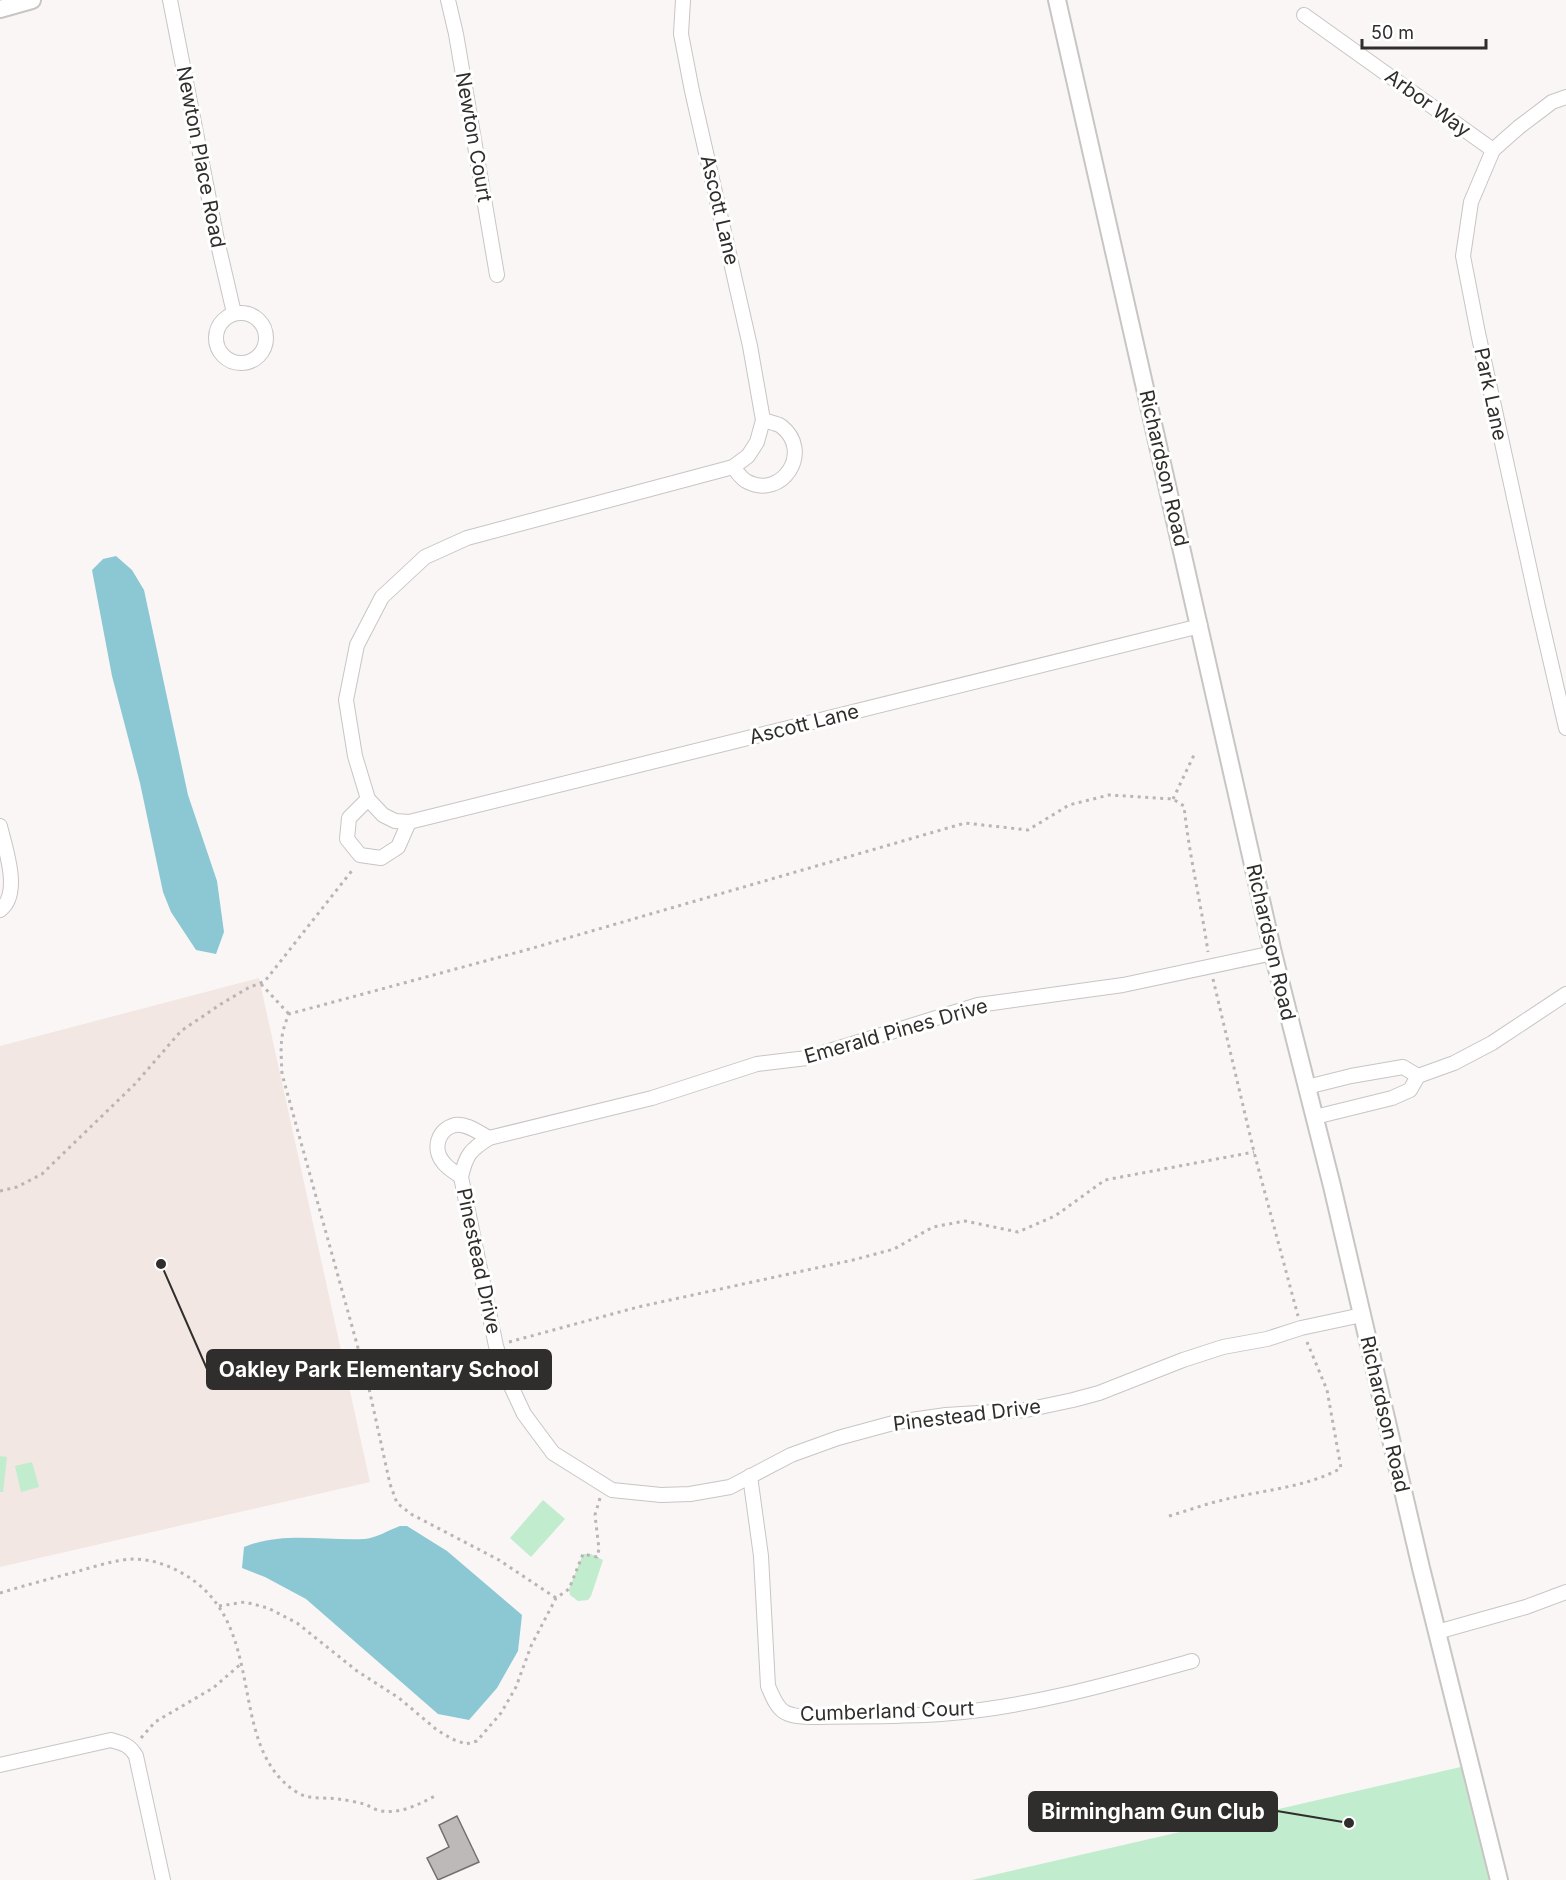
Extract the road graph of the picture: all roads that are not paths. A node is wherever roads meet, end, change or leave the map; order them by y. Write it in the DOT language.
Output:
graph roads {
  1 [pos="32,0"];
  2 [pos="170,0"];
  3 [pos="448,0"];
  4 [pos="683,0"];
  5 [pos="1057,0"];
  6 [pos="0,9"];
  7 [pos="1304,15"];
  8 [pos="1566,97"];
  9 [pos="1493,150"];
  10 [pos="497,276"];
  11 [pos="234,313"];
  12 [pos="763,420"];
  13 [pos="733,467"];
  14 [pos="1200,626"];
  15 [pos="1566,728"];
  16 [pos="368,799"];
  17 [pos="409,822"];
  18 [pos="0,826"];
  19 [pos="0,910"];
  20 [pos="1273,953"];
  21 [pos="1566,994"];
  22 [pos="1418,1076"];
  23 [pos="1307,1087"];
  24 [pos="1315,1117"];
  25 [pos="489,1138"];
  26 [pos="465,1159"];
  27 [pos="461,1177"];
  28 [pos="1362,1315"];
  29 [pos="750,1476"];
  30 [pos="1566,1592"];
  31 [pos="1437,1632"];
  32 [pos="1192,1661"];
  33 [pos="0,1765"];
  34 [pos="163,1880"];
  35 [pos="1498,1880"];
  1 -- 6 [label="street"];
  2 -- 11 [label="street, Newton Place Road"];
  3 -- 10 [label="street, Newton Court"];
  4 -- 12 [label="street, Ascott Lane"];
  5 -- 14 [label="street, Richardson Road"];
  7 -- 9 [label="street, Arbor Way"];
  8 -- 9 [label="street, Park Lane"];
  9 -- 15 [label="street, Park Lane"];
  12 -- 13 [label="street"];
  12 -- 13 [label="street"];
  13 -- 16 [label="street"];
  14 -- 17 [label="street, Ascott Lane"];
  14 -- 20 [label="street, Richardson Road"];
  16 -- 17 [label="street"];
  16 -- 17 [label="street"];
  18 -- 19 [label="street"];
  20 -- 23 [label="street, Richardson Road"];
  20 -- 25 [label="street, Emerald Pines Drive"];
  21 -- 22 [label="street"];
  22 -- 23 [label="street"];
  22 -- 24 [label="street"];
  23 -- 24 [label="street, Richardson Road"];
  24 -- 28 [label="street, Richardson Road"];
  25 -- 26 [label="street, Emerald Pines Drive"];
  25 -- 27 [label="street, Pinestead Drive"];
  26 -- 27 [label="street, Pinestead Drive"];
  27 -- 29 [label="street, Pinestead Drive"];
  28 -- 29 [label="street, Pinestead Drive"];
  28 -- 31 [label="street, Richardson Road"];
  29 -- 32 [label="street, Cumberland Court"];
  30 -- 31 [label="street"];
  31 -- 35 [label="street, Richardson Road"];
  33 -- 34 [label="street"];
}
